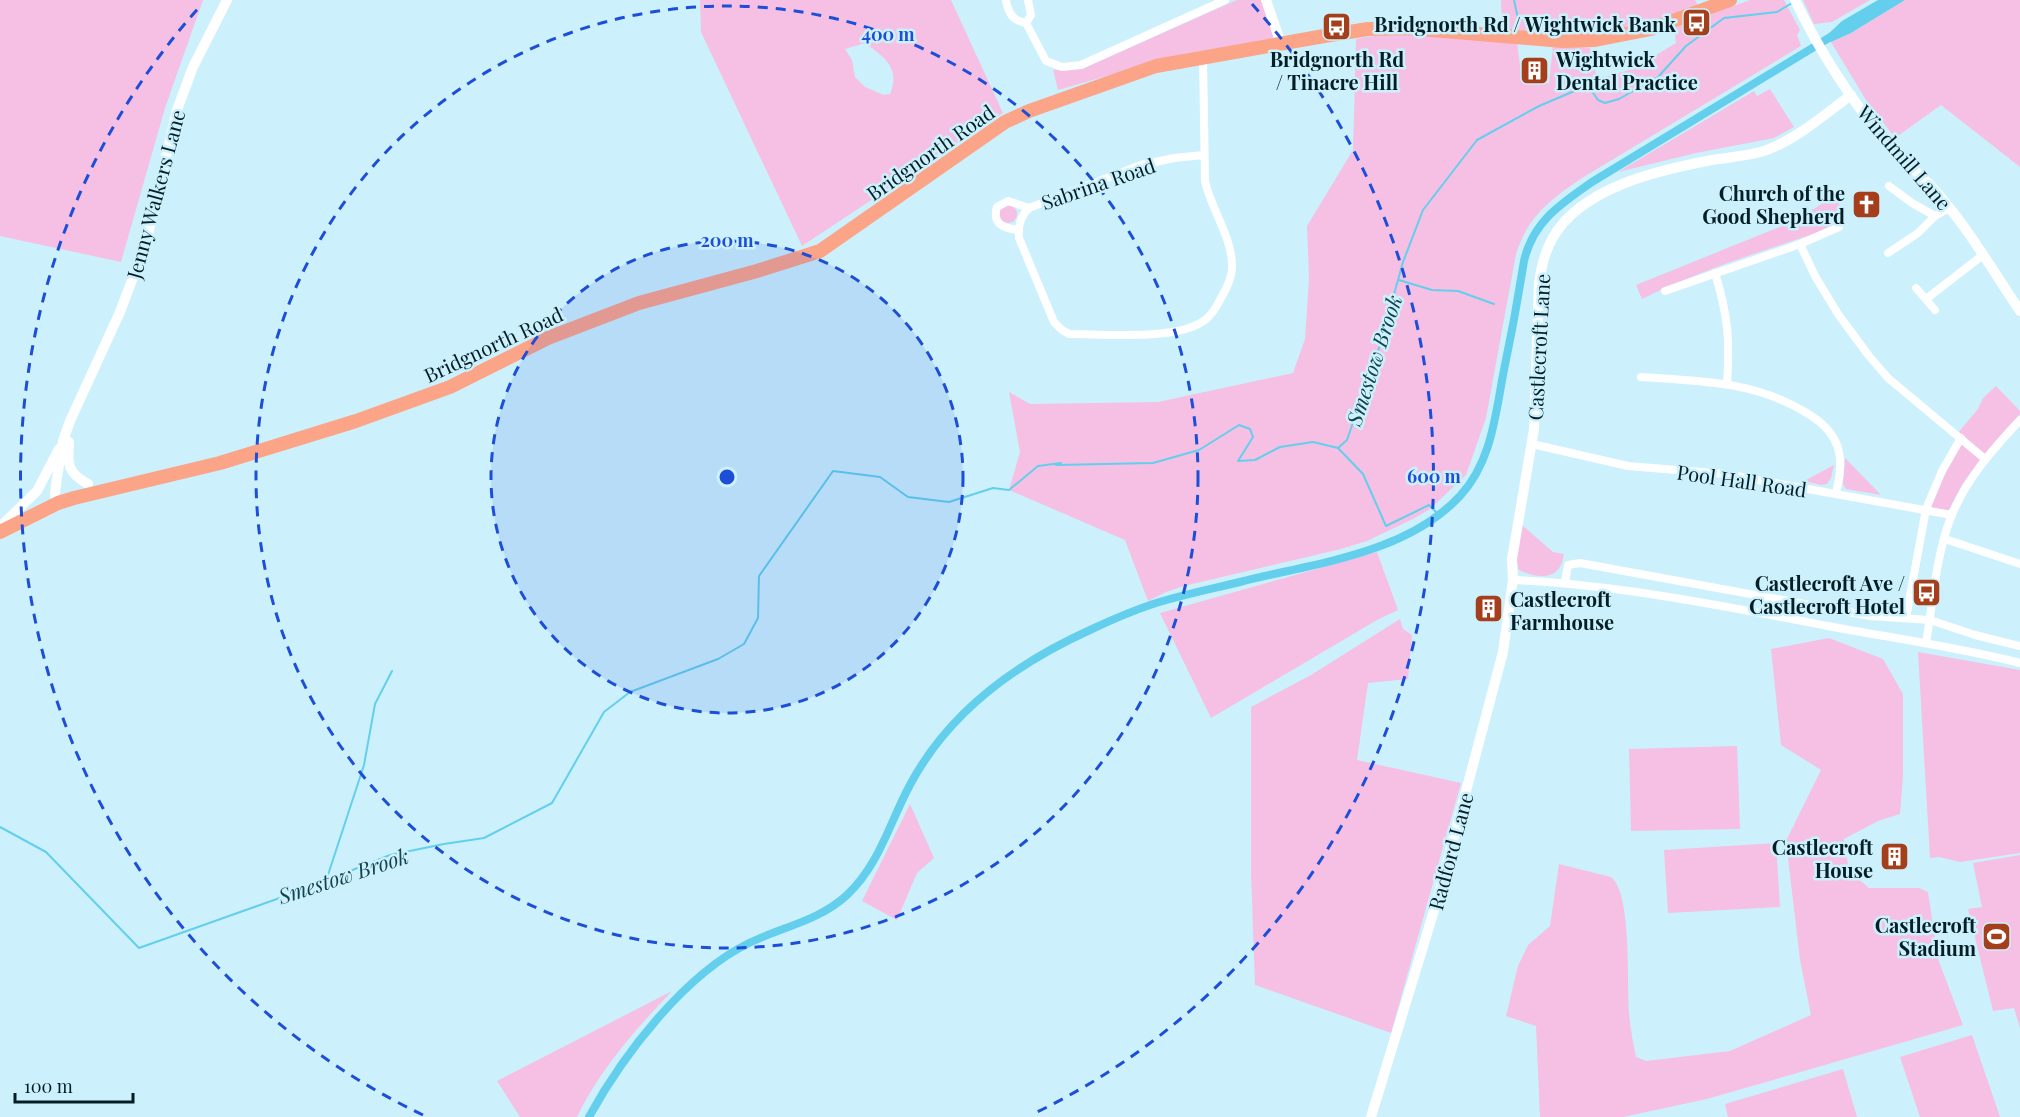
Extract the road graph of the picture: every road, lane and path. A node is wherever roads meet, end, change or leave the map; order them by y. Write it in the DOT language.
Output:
graph roads {
  1 [pos="227,0"];
  2 [pos="1006,0"];
  3 [pos="1028,0"];
  4 [pos="1226,0"];
  5 [pos="1266,0"];
  6 [pos="1730,0"];
  7 [pos="1797,3"];
  8 [pos="1026,23"];
  9 [pos="1281,44"];
  10 [pos="1203,57"];
  11 [pos="1851,95"];
  12 [pos="1204,155"];
  13 [pos="1889,186"];
  14 [pos="1029,208"];
  15 [pos="1949,208"];
  16 [pos="1935,216"];
  17 [pos="1839,227"];
  18 [pos="1018,230"];
  19 [pos="1800,244"];
  20 [pos="1888,253"];
  21 [pos="1983,255"];
  22 [pos="1715,273"];
  23 [pos="1916,288"];
  24 [pos="1665,291"];
  25 [pos="1926,299"];
  26 [pos="2018,304"];
  27 [pos="1935,309"];
  28 [pos="1641,377"];
  29 [pos="1727,384"];
  30 [pos="2020,420"];
  31 [pos="70,421"];
  32 [pos="1961,438"];
  33 [pos="63,441"];
  34 [pos="1532,444"];
  35 [pos="1985,459"];
  36 [pos="183,471"];
  37 [pos="88,484"];
  38 [pos="1836,493"];
  39 [pos="57,499"];
  40 [pos="1926,509"];
  41 [pos="1952,515"];
  42 [pos="0,530"];
  43 [pos="1945,539"];
  44 [pos="2020,564"];
  45 [pos="1513,580"];
  46 [pos="1565,582"];
  47 [pos="1906,618"];
  48 [pos="1930,620"];
  49 [pos="1926,643"];
  50 [pos="2020,646"];
  51 [pos="2020,663"];
  52 [pos="1371,1117"];
  1 -- 31 [label="street, Jenny Walkers Lane"];
  2 -- 8 [label="street"];
  3 -- 8 [label="street"];
  4 -- 8 [label="street"];
  5 -- 9 [label="street"];
  6 -- 9 [label="highway, Bridgnorth Road"];
  7 -- 11 [label="street, Windmill Lane"];
  9 -- 10 [label="highway, Bridgnorth Road"];
  10 -- 12 [label="street"];
  10 -- 36 [label="highway, Bridgnorth Road"];
  11 -- 15 [label="street, Windmill Lane"];
  11 -- 34 [label="street, Castlecroft Lane"];
  12 -- 14 [label="street, Sabrina Road"];
  12 -- 18 [label="street"];
  13 -- 16 [label="street"];
  14 -- 18 [label="street, Sabrina Road"];
  14 -- 18 [label="street, Sabrina Road"];
  15 -- 16 [label="street"];
  15 -- 21 [label="street, Windmill Lane"];
  16 -- 20 [label="street"];
  17 -- 19 [label="street"];
  19 -- 22 [label="street"];
  19 -- 32 [label="street"];
  21 -- 25 [label="street"];
  21 -- 26 [label="street, Windmill Lane"];
  22 -- 24 [label="street"];
  22 -- 29 [label="street"];
  23 -- 25 [label="street"];
  25 -- 27 [label="street"];
  28 -- 29 [label="street"];
  29 -- 38 [label="street"];
  30 -- 35 [label="street"];
  31 -- 33 [label="street, Jenny Walkers Lane"];
  31 -- 37 [label="street, Jenny Walkers Lane"];
  32 -- 35 [label="street"];
  32 -- 40 [label="street"];
  33 -- 39 [label="street, Jenny Walkers Lane"];
  33 -- 42 [label="street, Jenny Walkers Lane"];
  34 -- 38 [label="street, Pool Hall Road"];
  34 -- 45 [label="street, Castlecroft Lane"];
  35 -- 41 [label="street"];
  36 -- 37 [label="highway, Bridgnorth Road"];
  36 -- 39 [label="highway, Bridgnorth Road"];
  37 -- 39 [label="highway, Bridgnorth Road"];
  38 -- 40 [label="street, Pool Hall Road"];
  39 -- 42 [label="highway, Bridgnorth Road"];
  40 -- 41 [label="street, Pool Hall Road"];
  40 -- 47 [label="street"];
  41 -- 43 [label="street"];
  43 -- 44 [label="street"];
  43 -- 48 [label="street"];
  45 -- 46 [label="street"];
  45 -- 52 [label="street, Radford Lane"];
  46 -- 47 [label="street"];
  46 -- 49 [label="street"];
  47 -- 48 [label="street"];
  48 -- 49 [label="street"];
  48 -- 50 [label="street"];
  49 -- 51 [label="street"];
}
